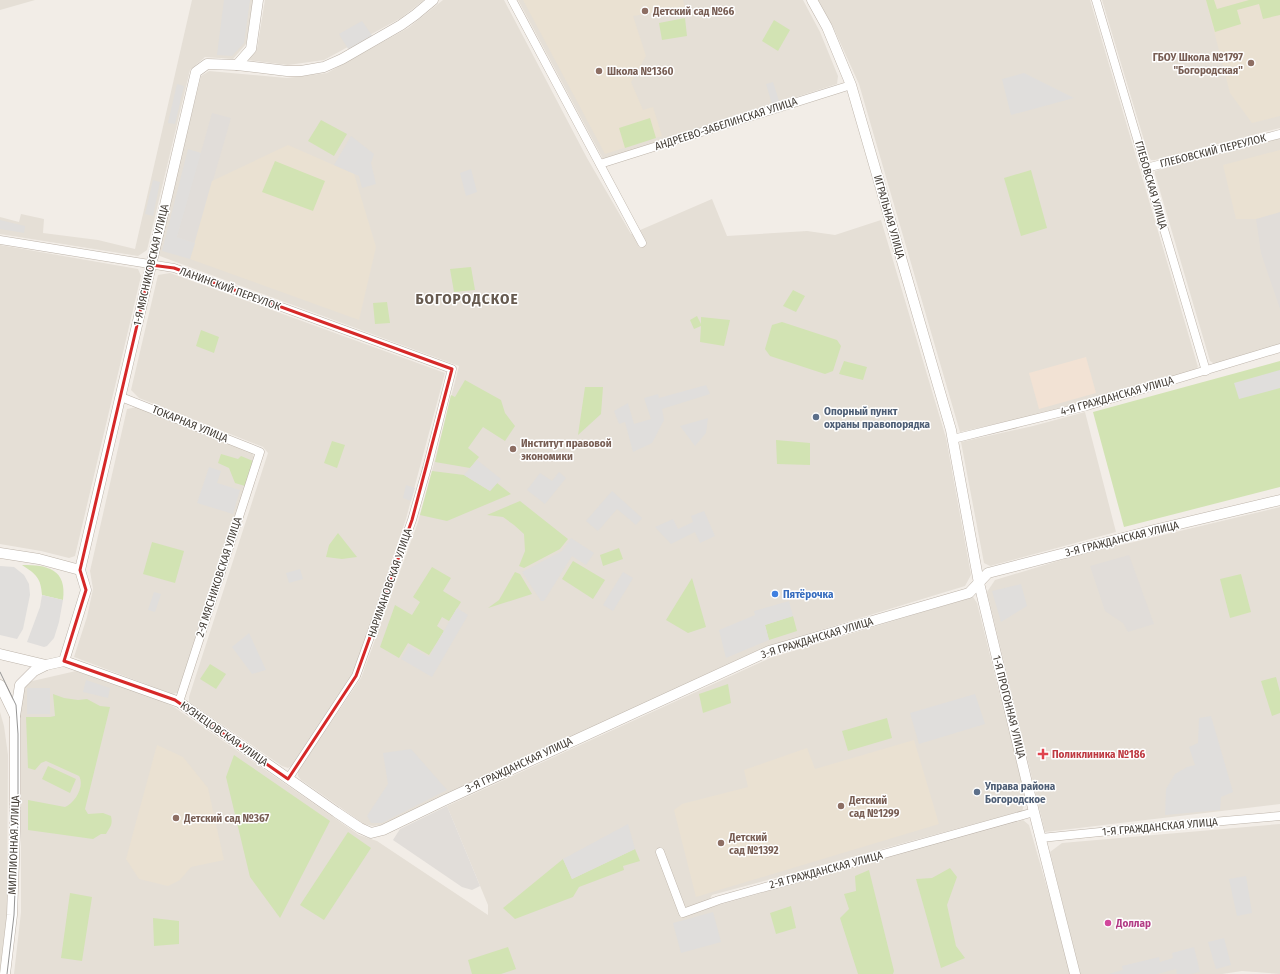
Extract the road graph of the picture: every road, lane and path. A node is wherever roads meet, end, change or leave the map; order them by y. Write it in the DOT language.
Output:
graph roads {
  1 [pos="258,0"];
  2 [pos="433,0"];
  3 [pos="512,0"];
  4 [pos="812,0"];
  5 [pos="1096,0"];
  6 [pos="237,65"];
  7 [pos="851,85"];
  8 [pos="1280,134"];
  9 [pos="600,164"];
  10 [pos="1146,168"];
  11 [pos="0,240"];
  12 [pos="642,243"];
  13 [pos="151,265"];
  14 [pos="1280,348"];
  15 [pos="452,369"];
  16 [pos="1206,371"];
  17 [pos="121,397"];
  18 [pos="953,439"];
  19 [pos="260,452"];
  20 [pos="1280,500"];
  21 [pos="0,553"];
  22 [pos="80,570"];
  23 [pos="979,583"];
  24 [pos="0,654"];
  25 [pos="64,661"];
  26 [pos="46,664"];
  27 [pos="0,685"];
  28 [pos="179,702"];
  29 [pos="15,716"];
  30 [pos="288,779"];
  31 [pos="1034,812"];
  32 [pos="1280,816"];
  33 [pos="372,833"];
  34 [pos="1041,838"];
  35 [pos="660,852"];
  36 [pos="5,974"];
  37 [pos="1075,974"];
  1 -- 6 [label="street"];
  2 -- 6 [label="street, 1-Я МЯСНИКОВСКАЯ УЛИЦА"];
  3 -- 9 [label="street"];
  4 -- 7 [label="street, ИГРАЛЬНАЯ УЛИЦА"];
  5 -- 10 [label="street, ГЛЕБОВСКАЯ УЛИЦА"];
  6 -- 13 [label="street, 1-Я МЯСНИКОВСКАЯ УЛИЦА"];
  7 -- 9 [label="street, АНДРЕЕВО-ЗАБЕЛИНСКАЯ УЛИЦА"];
  7 -- 18 [label="street, ИГРАЛЬНАЯ УЛИЦА"];
  8 -- 10 [label="street, ГЛЕБОВСКИЙ ПЕРЕУЛОК"];
  9 -- 12 [label="street"];
  10 -- 16 [label="street, ГЛЕБОВСКАЯ УЛИЦА"];
  11 -- 13 [label="street, ЛАНИНСКИЙ ПЕРЕУЛОК"];
  13 -- 15 [label="street, ЛАНИНСКИЙ ПЕРЕУЛОК"];
  13 -- 17 [label="street, 1-Я МЯСНИКОВСКАЯ УЛИЦА"];
  14 -- 16 [label="street, 4-Я ГРАЖДАНСКАЯ УЛИЦА"];
  15 -- 30 [label="street, НАРИМАНОВСКАЯ УЛИЦА"];
  16 -- 18 [label="street, 4-Я ГРАЖДАНСКАЯ УЛИЦА"];
  17 -- 19 [label="street, ТОКАРНАЯ УЛИЦА"];
  17 -- 22 [label="street, 1-Я МЯСНИКОВСКАЯ УЛИЦА"];
  18 -- 23 [label="street, 1-Я ПРОГОННАЯ УЛИЦА"];
  19 -- 28 [label="street, 2-Я МЯСНИКОВСКАЯ УЛИЦА"];
  20 -- 23 [label="street, 3-Я ГРАЖДАНСКАЯ УЛИЦА"];
  21 -- 22 [label="street"];
  22 -- 25 [label="street"];
  23 -- 31 [label="street, 1-Я ПРОГОННАЯ УЛИЦА"];
  23 -- 33 [label="street, 3-Я ГРАЖДАНСКАЯ УЛИЦА"];
  24 -- 26 [label="street"];
  25 -- 26 [label="street, МИЛЛИОННАЯ УЛИЦА"];
  25 -- 28 [label="street, КУЗНЕЦОВСКАЯ УЛИЦА"];
  26 -- 29 [label="street, МИЛЛИОННАЯ УЛИЦА"];
  27 -- 29 [label="street, МИЛЛИОННАЯ УЛИЦА"];
  28 -- 30 [label="street, КУЗНЕЦОВСКАЯ УЛИЦА"];
  29 -- 36 [label="street, МИЛЛИОННАЯ УЛИЦА"];
  30 -- 33 [label="street, КУЗНЕЦОВСКАЯ УЛИЦА"];
  31 -- 34 [label="street, 1-Я ПРОГОННАЯ УЛИЦА"];
  31 -- 35 [label="street, 2-Я ГРАЖДАНСКАЯ УЛИЦА"];
  32 -- 34 [label="street, 1-Я ГРАЖДАНСКАЯ УЛИЦА"];
  34 -- 37 [label="street, 1-Я ПРОГОННАЯ УЛИЦА"];
}
